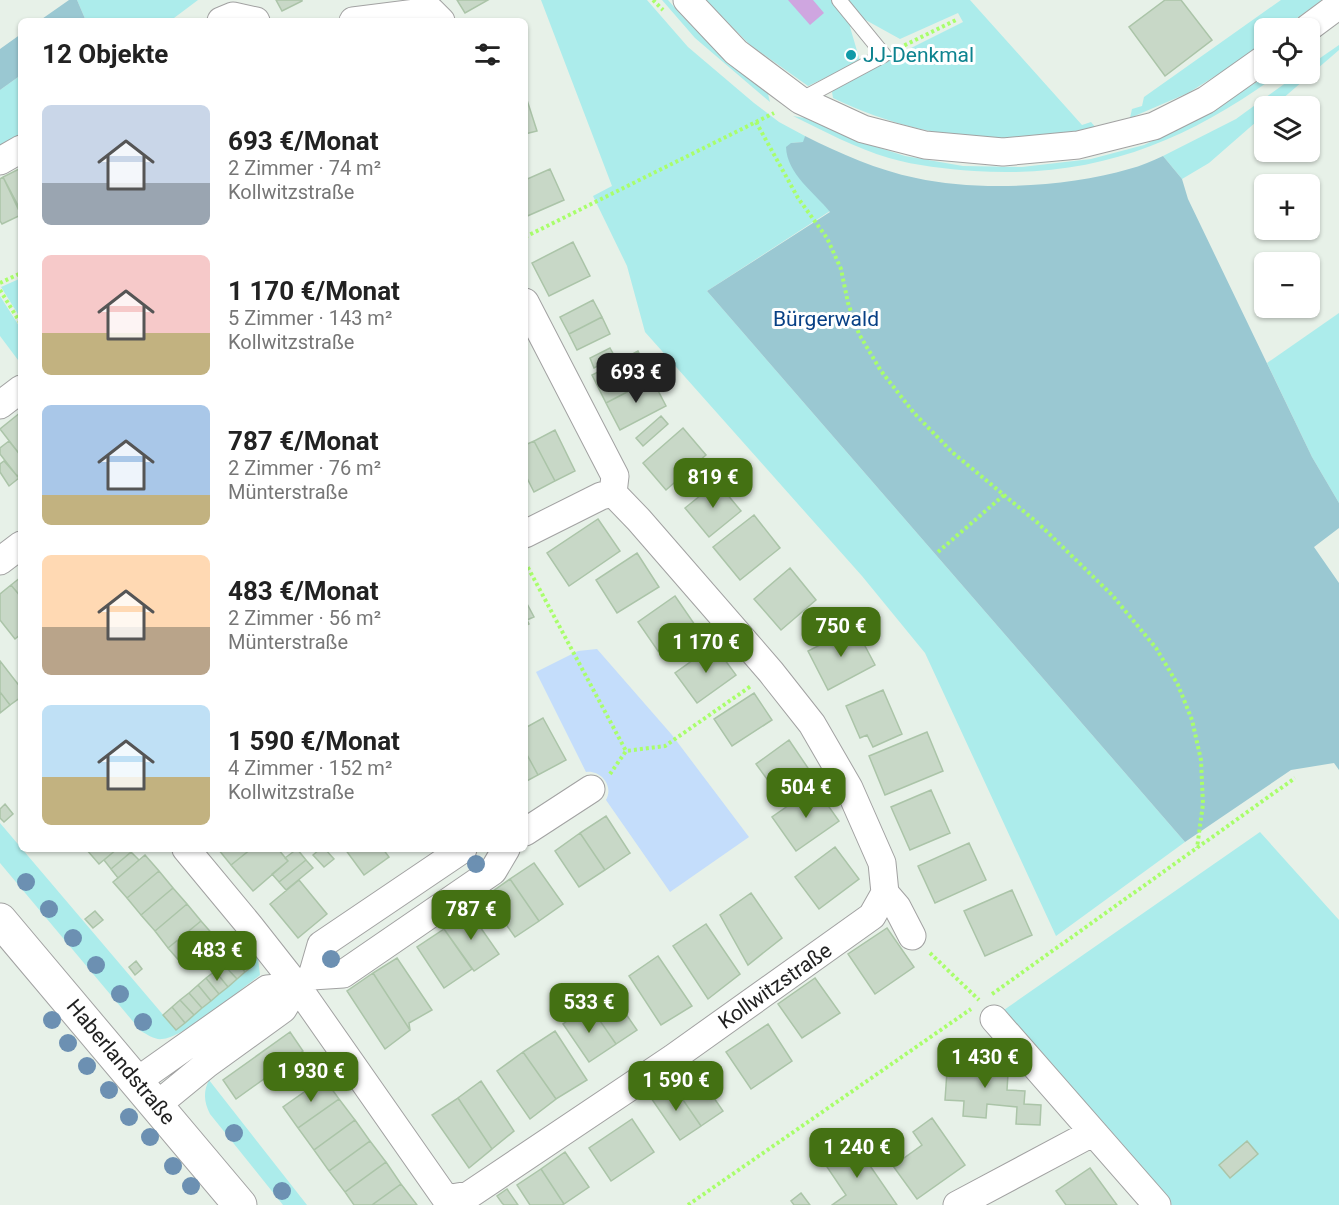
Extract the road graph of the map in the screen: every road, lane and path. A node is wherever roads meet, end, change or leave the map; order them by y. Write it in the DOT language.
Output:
graph roads {
  1 [pos="687,0"];
  2 [pos="839,0"];
  3 [pos="1339,5"];
  4 [pos="376,18"];
  5 [pos="438,18"];
  6 [pos="1320,19"];
  7 [pos="956,20"];
  8 [pos="885,55"];
  9 [pos="1254,66"];
  10 [pos="800,100"];
  11 [pos="756,122"];
  12 [pos="18,151"];
  13 [pos="0,161"];
  14 [pos="528,236"];
  15 [pos="18,274"];
  16 [pos="0,283"];
  17 [pos="0,290"];
  18 [pos="528,308"];
  19 [pos="18,319"];
  20 [pos="18,391"];
  21 [pos="0,405"];
  22 [pos="613,493"];
  23 [pos="1004,495"];
  24 [pos="528,532"];
  25 [pos="18,547"];
  26 [pos="938,552"];
  27 [pos="0,561"];
  28 [pos="528,568"];
  29 [pos="771,672"];
  30 [pos="626,751"];
  31 [pos="591,789"];
  32 [pos="528,829"];
  33 [pos="1197,848"];
  34 [pos="189,852"];
  35 [pos="459,852"];
  36 [pos="504,852"];
  37 [pos="885,893"];
  38 [pos="0,920"];
  39 [pos="912,936"];
  40 [pos="304,981"];
  41 [pos="994,1019"];
  42 [pos="147,1093"];
  43 [pos="1092,1133"];
  44 [pos="240,1205"];
  45 [pos="957,1205"];
  46 [pos="1157,1205"];
  1 -- 10 [label="street"];
  2 -- 8 [label="lane"];
  3 -- 6 [label="street"];
  4 -- 5 [label="street"];
  7 -- 8 [label="path"];
  8 -- 10 [label="lane"];
  9 -- 10 [label="street"];
  10 -- 11 [label="path"];
  11 -- 14 [label="path"];
  11 -- 23 [label="path"];
  12 -- 13 [label="street"];
  15 -- 16 [label="path"];
  17 -- 19 [label="path"];
  18 -- 22 [label="street"];
  20 -- 21 [label="street"];
  22 -- 24 [label="street"];
  22 -- 29 [label="street"];
  23 -- 26 [label="path"];
  23 -- 33 [label="path"];
  25 -- 27 [label="street"];
  28 -- 30 [label="path"];
  29 -- 30 [label="path"];
  29 -- 37 [label="street"];
  30 -- 31 [label="path"];
  31 -- 32 [label="street"];
  34 -- 40 [label="street, Kollwitzstraße"];
  35 -- 40 [label="street"];
  36 -- 40 [label="street"];
  37 -- 39 [label="street"];
  37 -- 40 [label="street, Kollwitzstraße"];
  38 -- 42 [label="street, Haberlandstraße"];
  39 -- 41 [label="path"];
  40 -- 42 [label="street"];
  41 -- 43 [label="street"];
  42 -- 44 [label="street, Haberlandstraße"];
  43 -- 45 [label="street"];
  43 -- 46 [label="street"];
}
